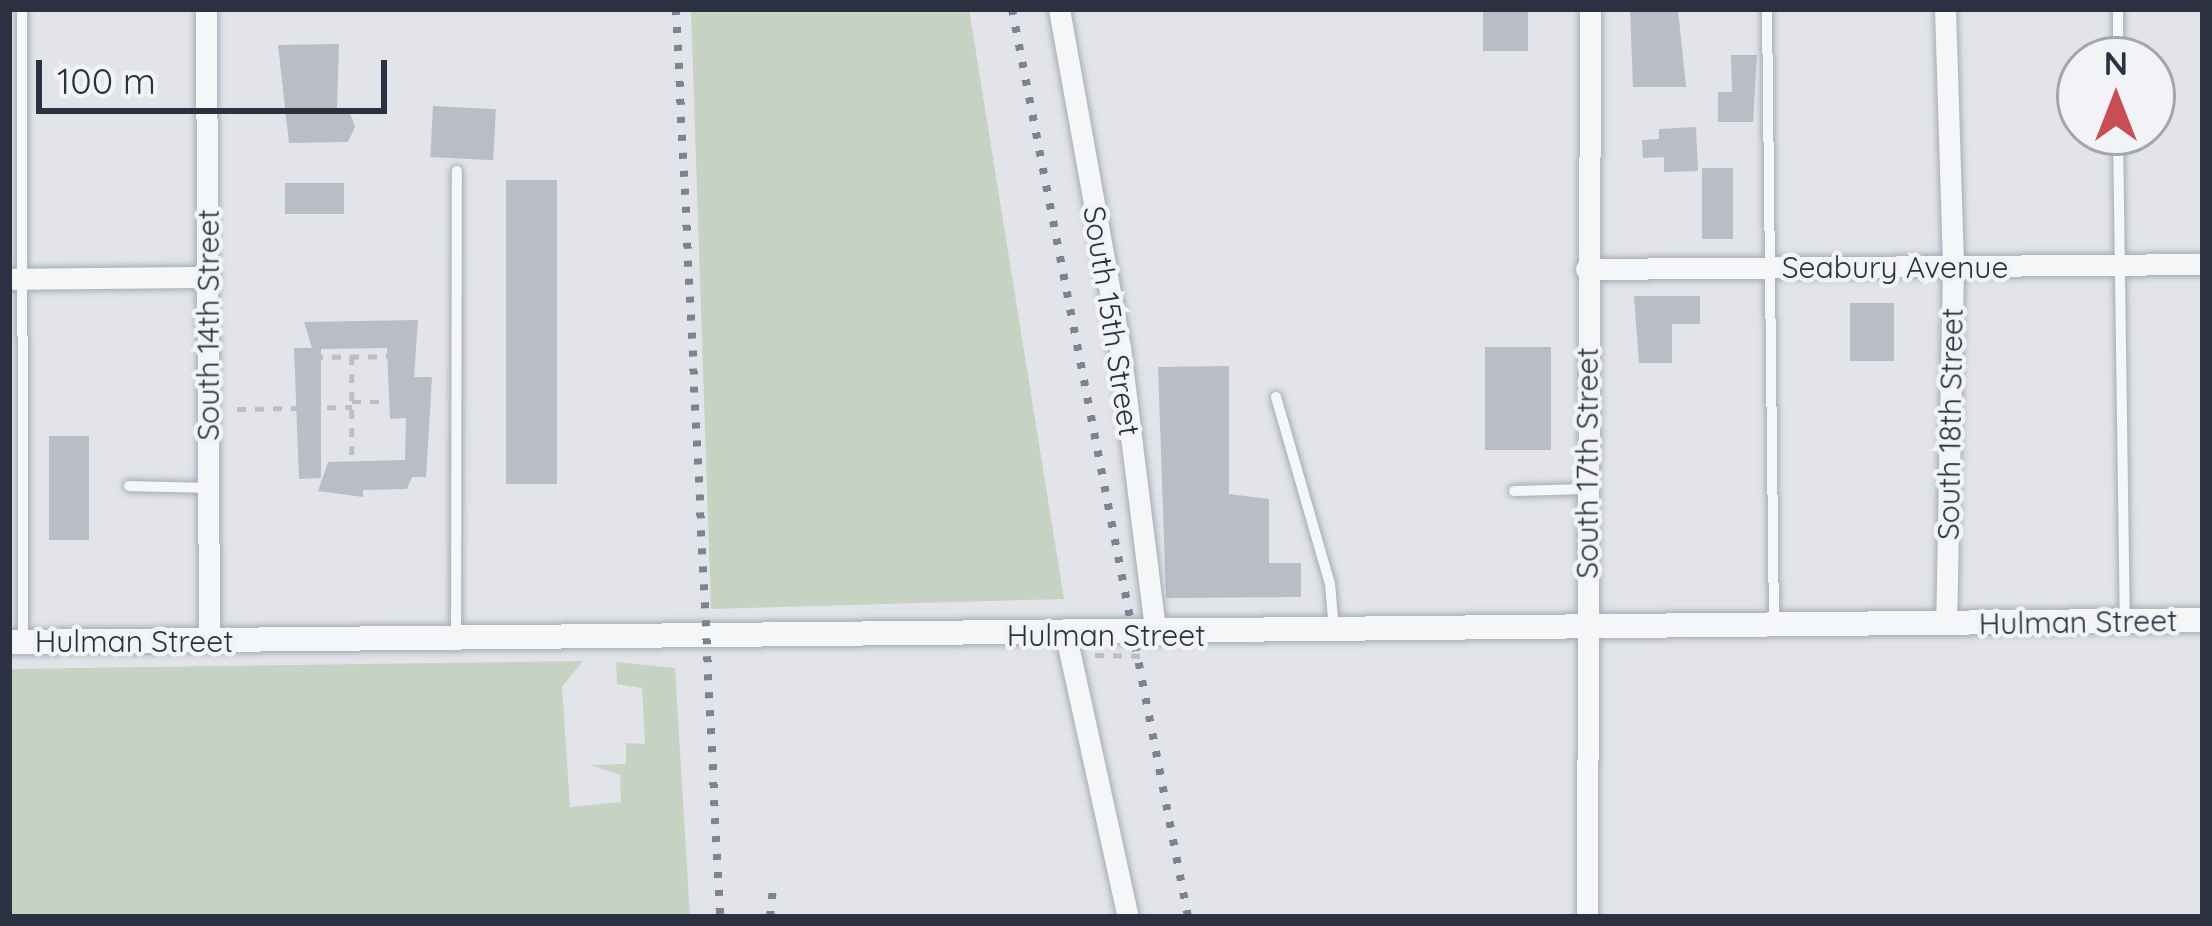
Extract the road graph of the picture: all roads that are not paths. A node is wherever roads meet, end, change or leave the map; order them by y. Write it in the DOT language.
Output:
graph roads {
  1 [pos="22,9"];
  2 [pos="206,9"];
  3 [pos="1059,9"];
  4 [pos="1590,9"];
  5 [pos="1767,9"];
  6 [pos="1945,9"];
  7 [pos="2118,156"];
  8 [pos="457,172"];
  9 [pos="2203,264"];
  10 [pos="2118,265"];
  11 [pos="1953,267"];
  12 [pos="1766,268"];
  13 [pos="1586,269"];
  14 [pos="209,277"];
  15 [pos="16,279"];
  16 [pos="1276,397"];
  17 [pos="129,486"];
  18 [pos="209,488"];
  19 [pos="1587,489"];
  20 [pos="1514,491"];
  21 [pos="2203,620"];
  22 [pos="2125,621"];
  23 [pos="1946,623"];
  24 [pos="1774,626"];
  25 [pos="1587,630"];
  26 [pos="1334,633"];
  27 [pos="1156,635"];
  28 [pos="1066,636"];
  29 [pos="456,639"];
  30 [pos="209,641"];
  31 [pos="16,642"];
  32 [pos="1128,917"];
  33 [pos="1587,917"];
  1 -- 15 [label="lane"];
  2 -- 14 [label="street, South 14th Street"];
  3 -- 27 [label="street, South 15th Street"];
  4 -- 13 [label="street, South 17th Street"];
  5 -- 12 [label="lane"];
  6 -- 11 [label="street, South 18th Street"];
  7 -- 10 [label="lane"];
  8 -- 29 [label="lane"];
  9 -- 10 [label="street, Seabury Avenue"];
  10 -- 11 [label="street, Seabury Avenue"];
  10 -- 22 [label="lane"];
  11 -- 12 [label="street, Seabury Avenue"];
  11 -- 23 [label="street, South 18th Street"];
  12 -- 13 [label="street, Seabury Avenue"];
  12 -- 24 [label="lane"];
  13 -- 19 [label="street, South 17th Street"];
  14 -- 15 [label="street"];
  14 -- 18 [label="street, South 14th Street"];
  15 -- 31 [label="lane"];
  16 -- 26 [label="lane"];
  17 -- 18 [label="lane"];
  18 -- 30 [label="street, South 14th Street"];
  19 -- 20 [label="lane"];
  19 -- 25 [label="street, South 17th Street"];
  21 -- 22 [label="street, Hulman Street"];
  22 -- 23 [label="street, Hulman Street"];
  23 -- 24 [label="street, Hulman Street"];
  24 -- 25 [label="street, Hulman Street"];
  25 -- 26 [label="street, Hulman Street"];
  25 -- 33 [label="street, South 17th Street"];
  26 -- 27 [label="street, Hulman Street"];
  27 -- 28 [label="street, Hulman Street"];
  28 -- 29 [label="street, Hulman Street"];
  28 -- 32 [label="street"];
  29 -- 30 [label="street, Hulman Street"];
  30 -- 31 [label="street, Hulman Street"];
}
